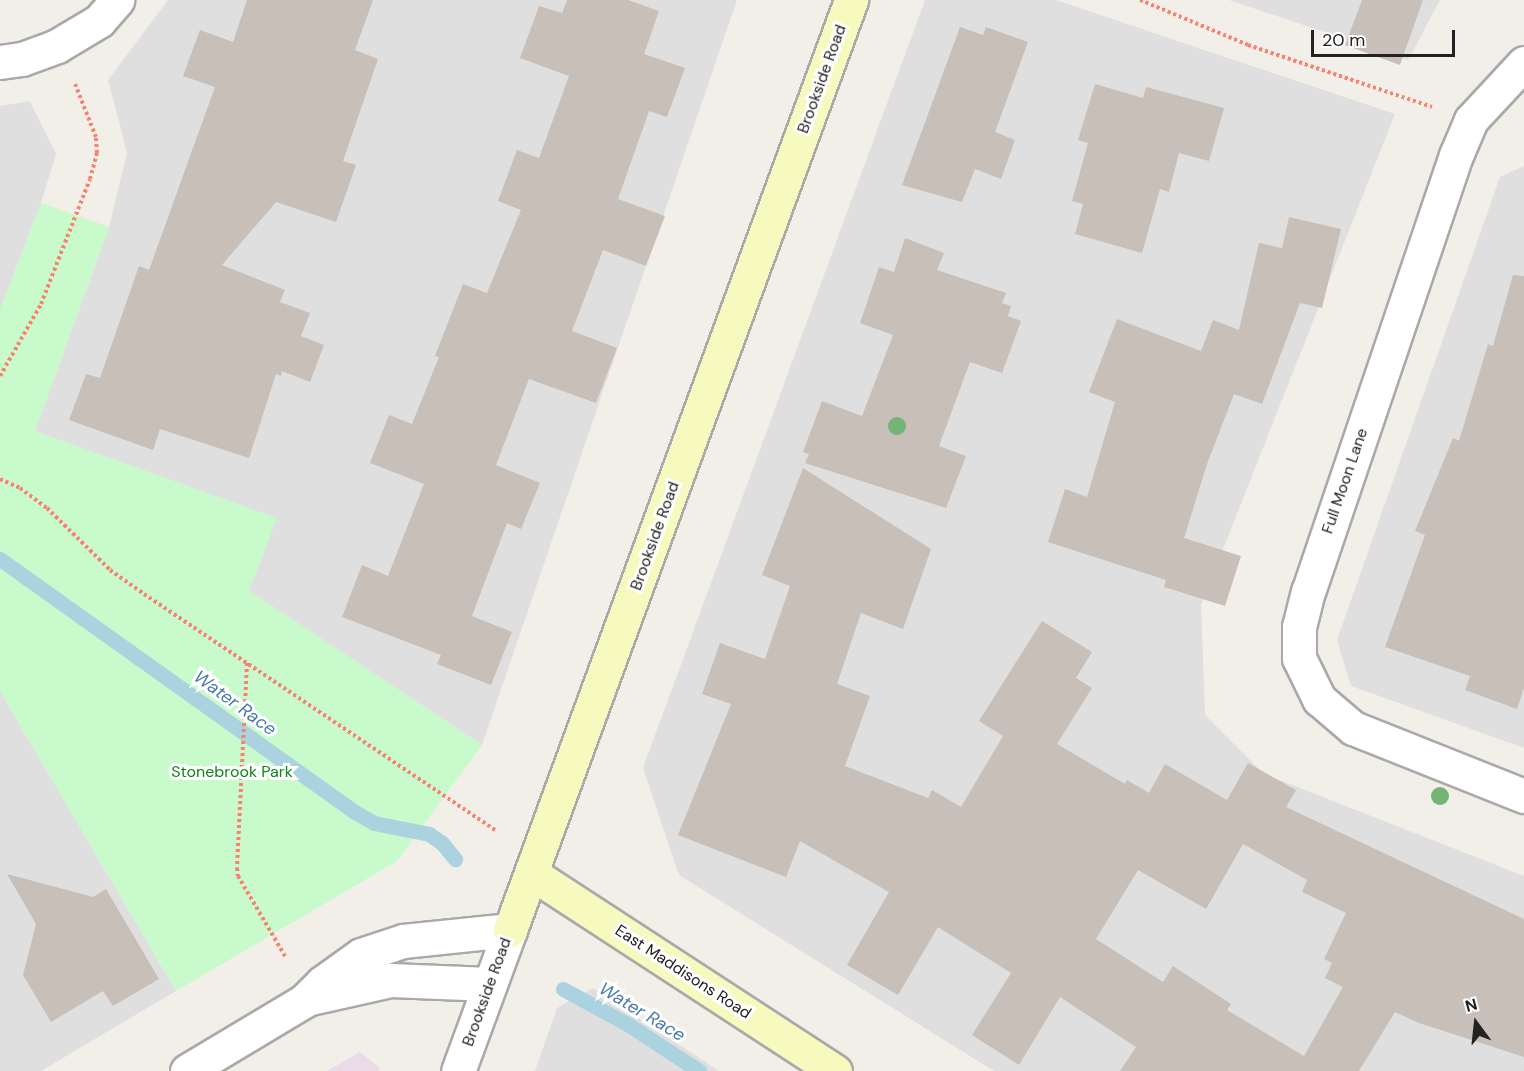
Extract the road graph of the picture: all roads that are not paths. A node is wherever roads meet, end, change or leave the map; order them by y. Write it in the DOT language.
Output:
graph roads {
  1 [pos="117,0"];
  2 [pos="851,0"];
  3 [pos="0,62"];
  4 [pos="1524,63"];
  5 [pos="1524,796"];
  6 [pos="531,873"];
  7 [pos="510,930"];
  8 [pos="490,984"];
  9 [pos="304,1001"];
  10 [pos="187,1071"];
  11 [pos="458,1071"];
  12 [pos="835,1071"];
  1 -- 3 [label="street"];
  2 -- 6 [label="street, Brookside Road"];
  4 -- 5 [label="street, Full Moon Lane"];
  6 -- 7 [label="street, Brookside Road"];
  6 -- 12 [label="street, East Maddisons Road"];
  7 -- 8 [label="street, Brookside Road"];
  7 -- 9 [label="street"];
  8 -- 9 [label="street"];
  8 -- 11 [label="street, Brookside Road"];
  9 -- 10 [label="street"];
}
